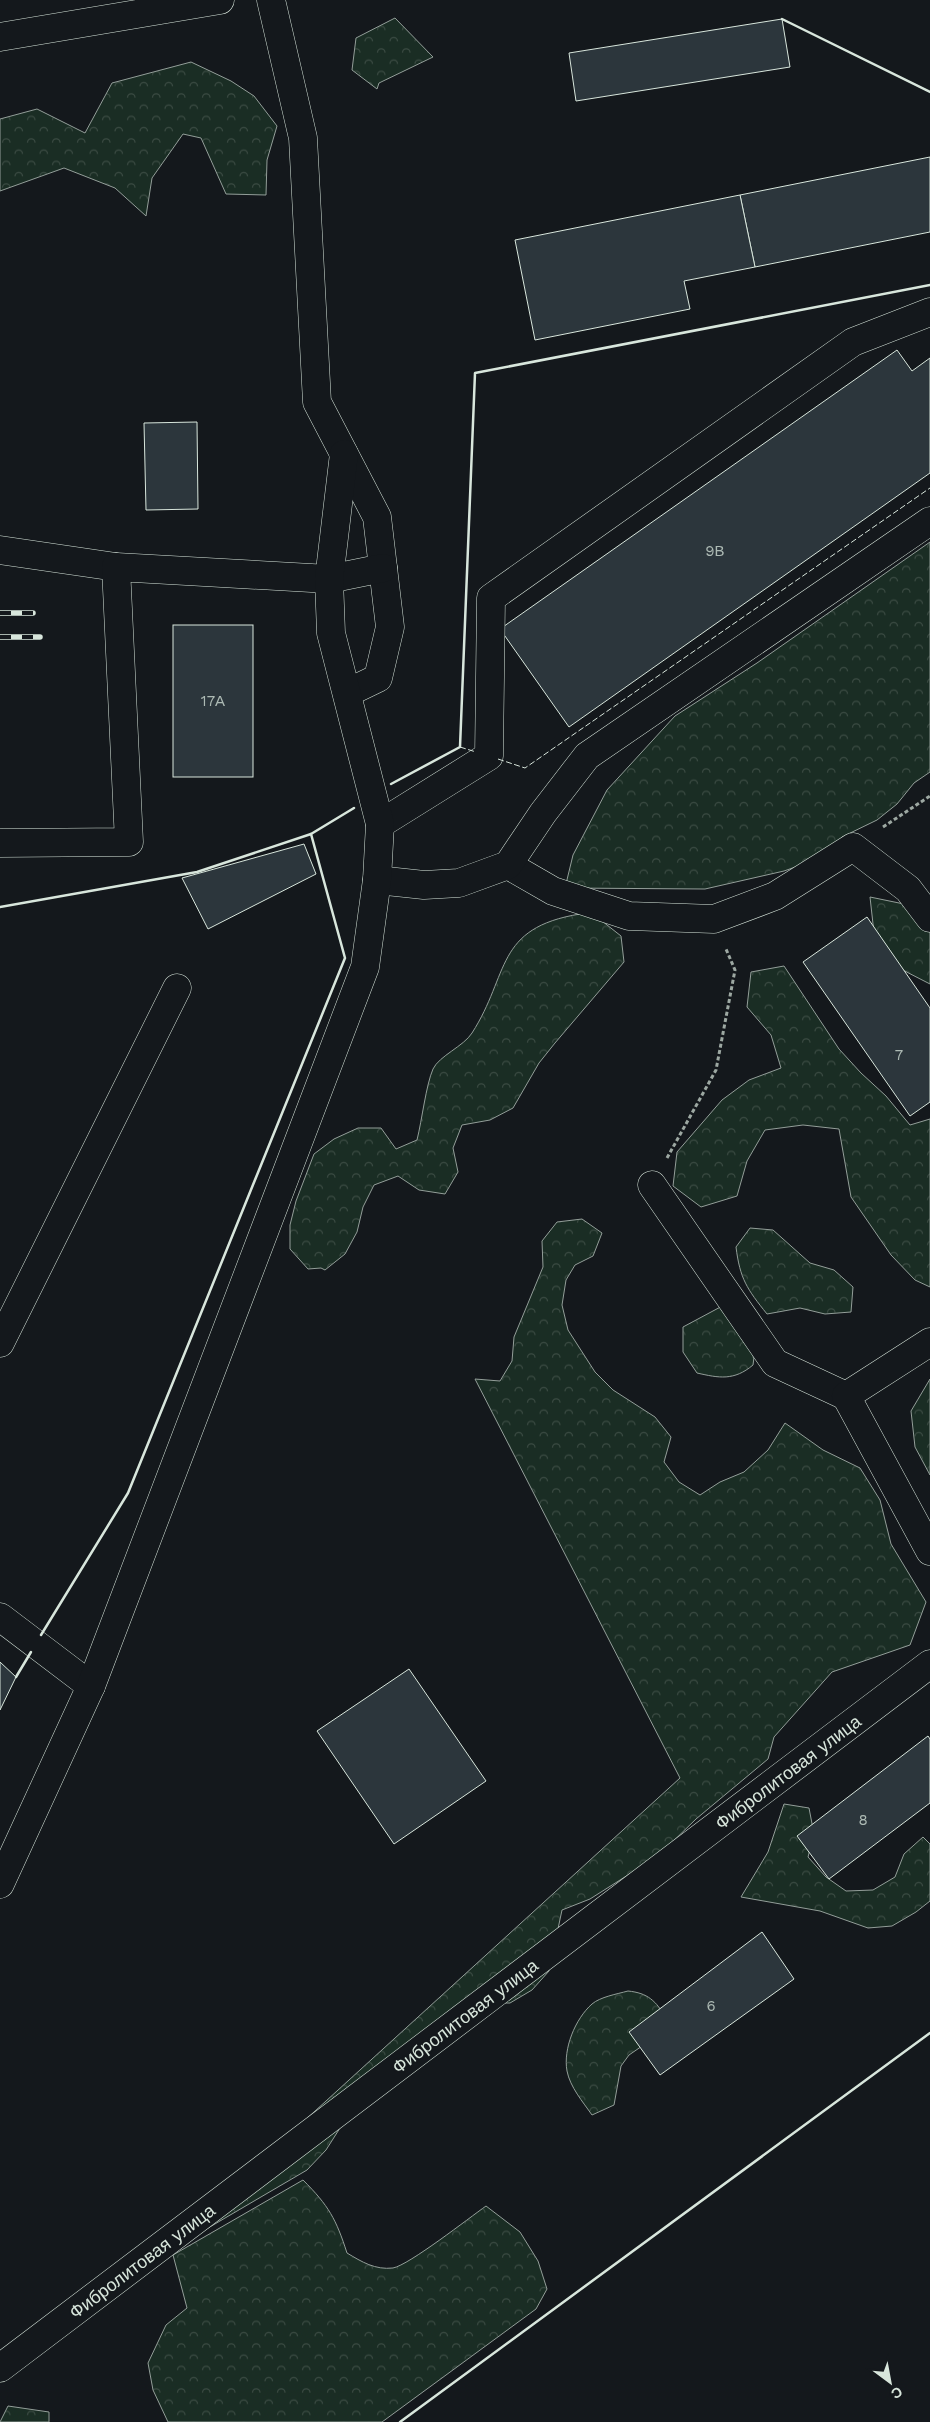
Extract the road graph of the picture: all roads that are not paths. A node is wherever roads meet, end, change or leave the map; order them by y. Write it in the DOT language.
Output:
graph roads {
  1 [pos="220,0"];
  2 [pos="271,0"];
  3 [pos="0,37"];
  4 [pos="930,312"];
  5 [pos="344,454"];
  6 [pos="930,520"];
  7 [pos="0,550"];
  8 [pos="116,567"];
  9 [pos="383,568"];
  10 [pos="329,579"];
  11 [pos="346,693"];
  12 [pos="380,824"];
  13 [pos="0,843"];
  14 [pos="508,866"];
  15 [pos="377,880"];
  16 [pos="930,918"];
  17 [pos="177,988"];
  18 [pos="652,1185"];
  19 [pos="930,1342"];
  20 [pos="0,1343"];
  21 [pos="846,1396"];
  22 [pos="930,1551"];
  23 [pos="0,1617"];
  24 [pos="930,1664"];
  25 [pos="91,1686"];
  26 [pos="0,1884"];
  27 [pos="0,2368"];
  1 -- 3 [label="street"];
  2 -- 5 [label="street"];
  4 -- 12 [label="street"];
  5 -- 9 [label="street"];
  5 -- 10 [label="street"];
  6 -- 14 [label="street"];
  7 -- 8 [label="street"];
  8 -- 10 [label="street"];
  8 -- 13 [label="street"];
  9 -- 10 [label="street"];
  9 -- 11 [label="street"];
  10 -- 11 [label="street"];
  11 -- 12 [label="street"];
  12 -- 15 [label="street"];
  14 -- 15 [label="street"];
  14 -- 16 [label="street"];
  15 -- 25 [label="street"];
  17 -- 20 [label="street"];
  18 -- 21 [label="street"];
  19 -- 21 [label="street"];
  21 -- 22 [label="street"];
  23 -- 25 [label="street"];
  24 -- 27 [label="street, Фибролитовая улица"];
  25 -- 26 [label="street"];
}
